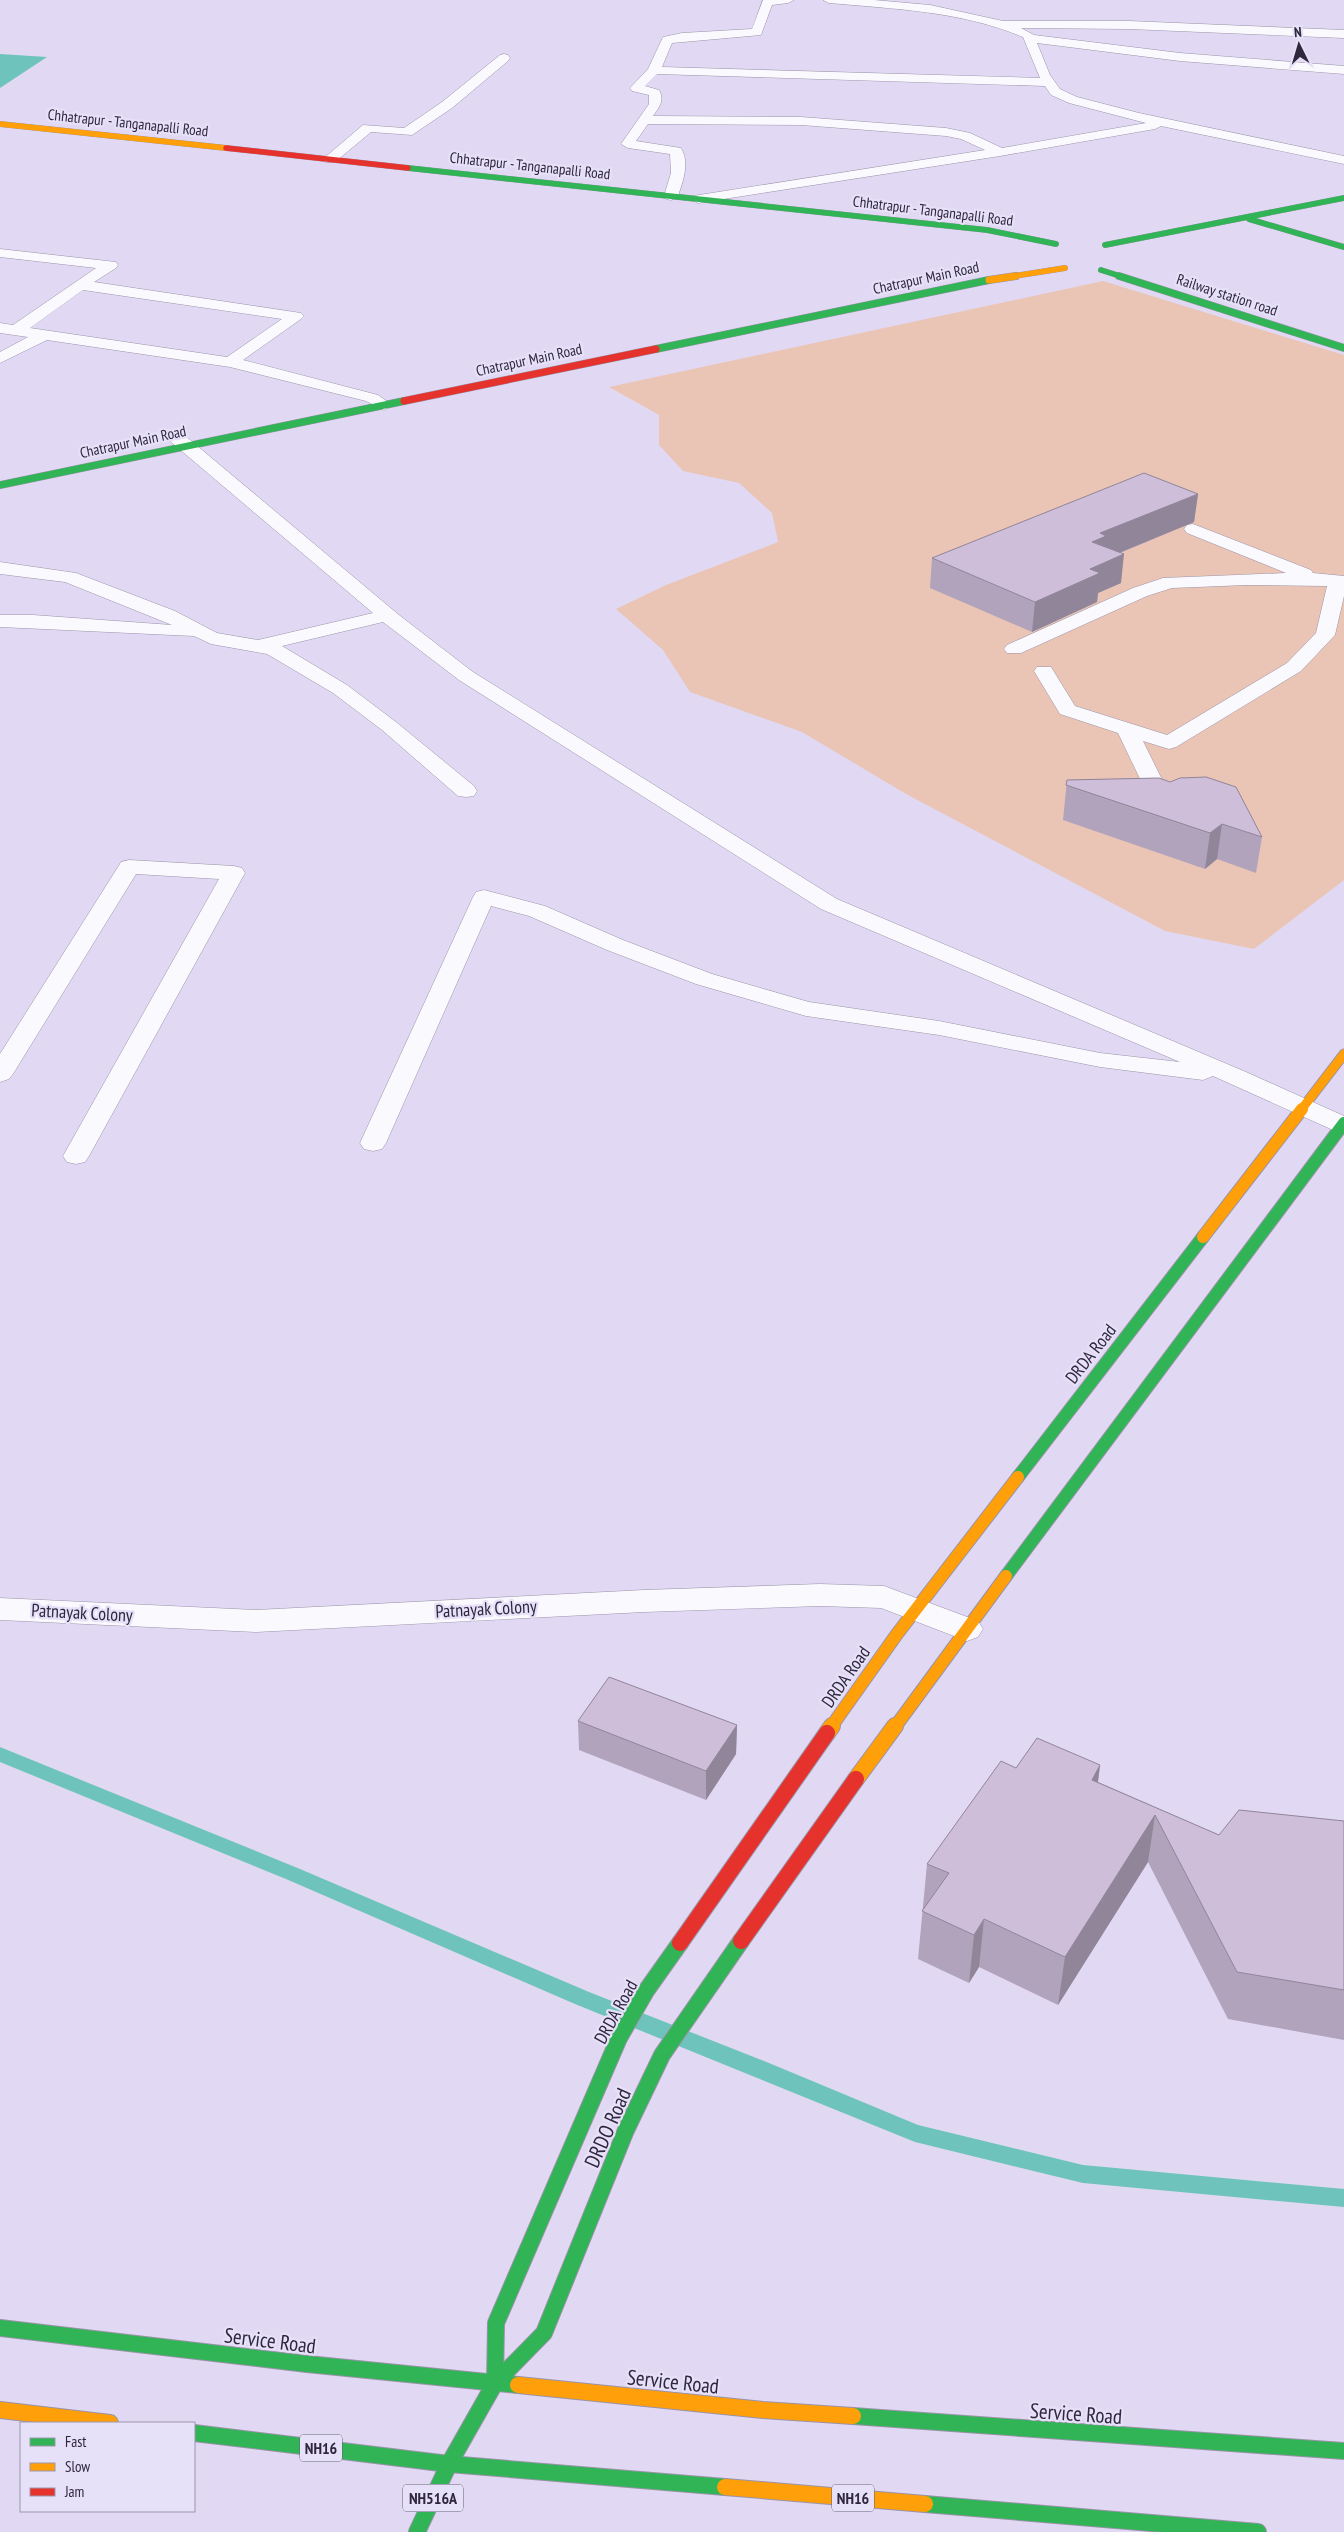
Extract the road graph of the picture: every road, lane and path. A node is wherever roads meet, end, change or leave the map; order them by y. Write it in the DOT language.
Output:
graph roads {
  1 [pos="788,0"];
  2 [pos="829,0"];
  3 [pos="1006,24"];
  4 [pos="1344,34"];
  5 [pos="1029,38"];
  6 [pos="504,58"];
  7 [pos="654,70"];
  8 [pos="1344,70"];
  9 [pos="1048,82"];
  10 [pos="644,120"];
  11 [pos="1164,123"];
  12 [pos="1,125"];
  13 [pos="1000,152"];
  14 [pos="330,159"];
  15 [pos="1344,160"];
  16 [pos="671,196"];
  17 [pos="1344,198"];
  18 [pos="698,199"];
  19 [pos="1344,207"];
  20 [pos="1242,218"];
  21 [pos="1261,223"];
  22 [pos="1069,242"];
  23 [pos="1091,243"];
  24 [pos="1056,244"];
  25 [pos="1106,245"];
  26 [pos="1344,246"];
  27 [pos="0,253"];
  28 [pos="1040,257"];
  29 [pos="1123,259"];
  30 [pos="1065,268"];
  31 [pos="1101,270"];
  32 [pos="80,285"];
  33 [pos="0,328"];
  34 [pos="17,330"];
  35 [pos="46,334"];
  36 [pos="1344,340"];
  37 [pos="1344,348"];
  38 [pos="0,358"];
  39 [pos="230,362"];
  40 [pos="378,402"];
  41 [pos="182,442"];
  42 [pos="0,475"];
  43 [pos="0,485"];
  44 [pos="1193,529"];
  45 [pos="0,568"];
  46 [pos="1314,579"];
  47 [pos="1341,582"];
  48 [pos="387,615"];
  49 [pos="0,621"];
  50 [pos="201,633"];
  51 [pos="260,646"];
  52 [pos="1014,649"];
  53 [pos="1044,672"];
  54 [pos="1127,730"];
  55 [pos="466,791"];
  56 [pos="1165,808"];
  57 [pos="1344,1054"];
  58 [pos="0,1074"];
  59 [pos="1237,1076"];
  60 [pos="1303,1107"];
  61 [pos="1343,1124"];
  62 [pos="373,1143"];
  63 [pos="76,1156"];
  64 [pos="0,1608"];
  65 [pos="916,1610"];
  66 [pos="967,1629"];
  67 [pos="0,2328"];
  68 [pos="495,2382"];
  69 [pos="0,2410"];
  70 [pos="102,2422"];
  71 [pos="195,2433"];
  72 [pos="1344,2452"];
  73 [pos="449,2464"];
  74 [pos="417,2532"];
  75 [pos="1258,2532"];
  1 -- 7 [label="street"];
  2 -- 3 [label="street"];
  3 -- 4 [label="street"];
  3 -- 5 [label="street"];
  5 -- 8 [label="street"];
  5 -- 9 [label="street"];
  6 -- 14 [label="street"];
  7 -- 9 [label="street"];
  7 -- 10 [label="street"];
  9 -- 11 [label="street"];
  10 -- 13 [label="street"];
  10 -- 16 [label="street"];
  11 -- 13 [label="street"];
  11 -- 15 [label="street"];
  12 -- 14 [label="main road, Chhatrapur - Tanganapalli Road"];
  13 -- 18 [label="street"];
  14 -- 16 [label="main road, Chhatrapur - Tanganapalli Road"];
  16 -- 18 [label="main road, Chhatrapur - Tanganapalli Road"];
  17 -- 20 [label="main road"];
  18 -- 24 [label="main road, Chhatrapur - Tanganapalli Road"];
  19 -- 21 [label="main road"];
  20 -- 21 [label="main road"];
  20 -- 25 [label="main road"];
  21 -- 26 [label="main road"];
  21 -- 29 [label="main road"];
  22 -- 24 [label="main road"];
  23 -- 25 [label="main road"];
  24 -- 28 [label="main road, Chatrapur Main Road"];
  25 -- 29 [label="main road, Railway station road"];
  27 -- 32 [label="street"];
  28 -- 30 [label="main road"];
  28 -- 40 [label="main road, Chatrapur Main Road"];
  29 -- 31 [label="main road"];
  29 -- 36 [label="main road, Railway station road"];
  30 -- 31 [label="main road"];
  30 -- 40 [label="main road, Chatrapur Main Road"];
  31 -- 37 [label="main road, Railway station road"];
  32 -- 34 [label="street"];
  32 -- 39 [label="street"];
  33 -- 34 [label="street"];
  34 -- 35 [label="street"];
  35 -- 38 [label="street"];
  35 -- 39 [label="street"];
  39 -- 40 [label="street"];
  40 -- 41 [label="main road, Chatrapur Main Road"];
  41 -- 42 [label="main road, Chatrapur Main Road"];
  41 -- 43 [label="main road, Chatrapur Main Road"];
  41 -- 48 [label="street"];
  44 -- 46 [label="street"];
  45 -- 50 [label="street"];
  46 -- 47 [label="street"];
  46 -- 52 [label="street"];
  47 -- 54 [label="street"];
  48 -- 51 [label="street"];
  48 -- 59 [label="street"];
  49 -- 50 [label="street"];
  50 -- 51 [label="street"];
  51 -- 55 [label="street"];
  53 -- 54 [label="street"];
  54 -- 56 [label="street"];
  57 -- 60 [label="main road, DRDA Road"];
  58 -- 63 [label="street"];
  59 -- 60 [label="street"];
  59 -- 62 [label="street"];
  60 -- 61 [label="street"];
  60 -- 65 [label="main road, DRDA Road"];
  61 -- 66 [label="main road"];
  64 -- 65 [label="street, Patnayak Colony"];
  65 -- 66 [label="street, Patnayak Colony"];
  65 -- 68 [label="main road, DRDA Road"];
  66 -- 68 [label="main road, DRDO Road"];
  67 -- 68 [label="main road, Service Road"];
  68 -- 72 [label="main road, Service Road"];
  68 -- 73 [label="main road"];
  69 -- 70 [label="main road"];
  71 -- 73 [label="main road, NH16"];
  73 -- 74 [label="main road, NH516A"];
  73 -- 75 [label="main road, NH16"];
}
